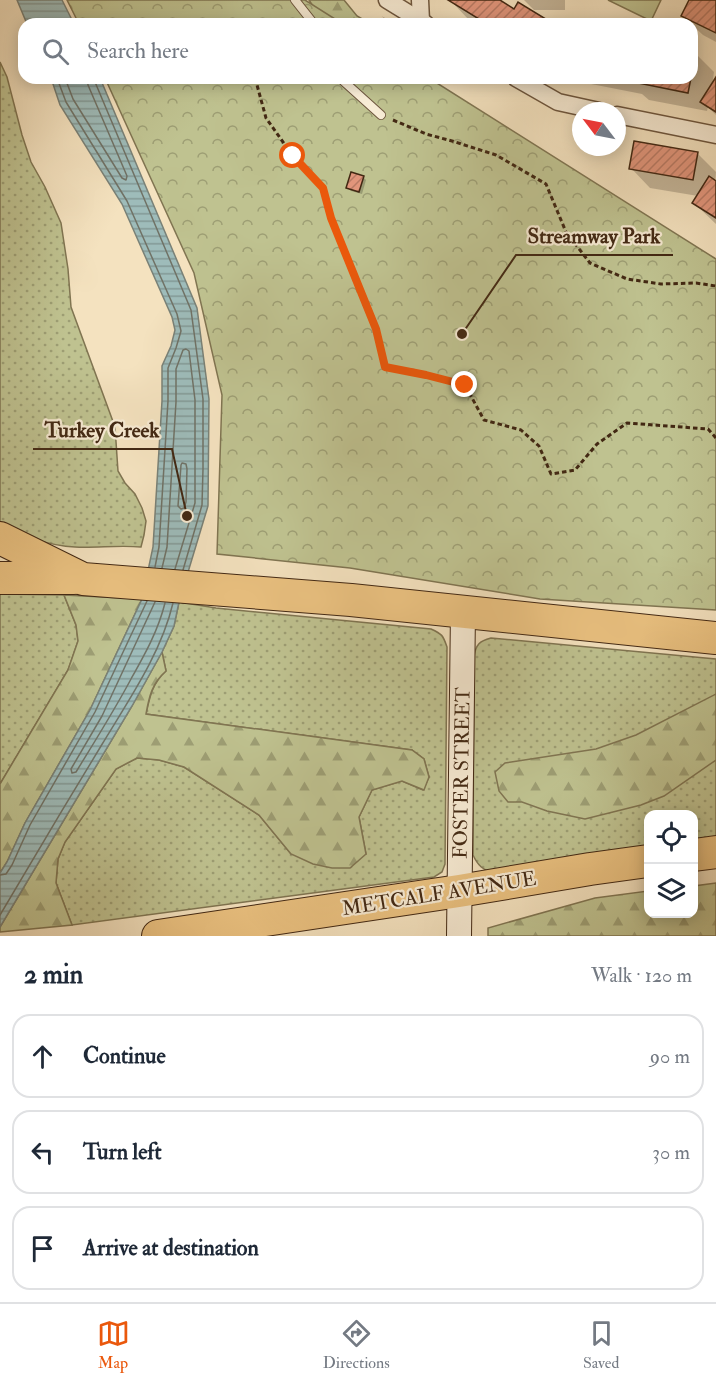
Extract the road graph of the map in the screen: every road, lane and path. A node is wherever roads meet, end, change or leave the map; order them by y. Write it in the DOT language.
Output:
graph roads {
  1 [pos="295,0"];
  2 [pos="387,0"];
  3 [pos="420,0"];
  4 [pos="309,18"];
  5 [pos="415,18"];
  6 [pos="422,18"];
  7 [pos="256,84"];
  8 [pos="346,84"];
  9 [pos="526,84"];
  10 [pos="572,105"];
  11 [pos="381,116"];
  12 [pos="626,117"];
  13 [pos="391,119"];
  14 [pos="716,135"];
  15 [pos="716,286"];
  16 [pos="716,438"];
  17 [pos="0,538"];
  18 [pos="0,578"];
  19 [pos="83,579"];
  20 [pos="463,611"];
  21 [pos="716,638"];
  22 [pos="716,852"];
  23 [pos="698,854"];
  24 [pos="644,862"];
  25 [pos="459,891"];
  26 [pos="158,936"];
  27 [pos="459,936"];
  1 -- 4 [label="lane"];
  2 -- 5 [label="street"];
  3 -- 6 [label="street"];
  7 -- 16 [label="path"];
  8 -- 11 [label="lane"];
  9 -- 10 [label="street"];
  12 -- 14 [label="street"];
  13 -- 15 [label="path"];
  17 -- 19 [label="highway"];
  18 -- 19 [label="highway"];
  19 -- 20 [label="highway"];
  20 -- 21 [label="highway"];
  20 -- 25 [label="street, FOSTER STREET"];
  22 -- 23 [label="highway"];
  24 -- 25 [label="highway, METCALF AVENUE"];
  25 -- 26 [label="highway, METCALF AVENUE"];
  25 -- 27 [label="street, FOSTER STREET"];
}
